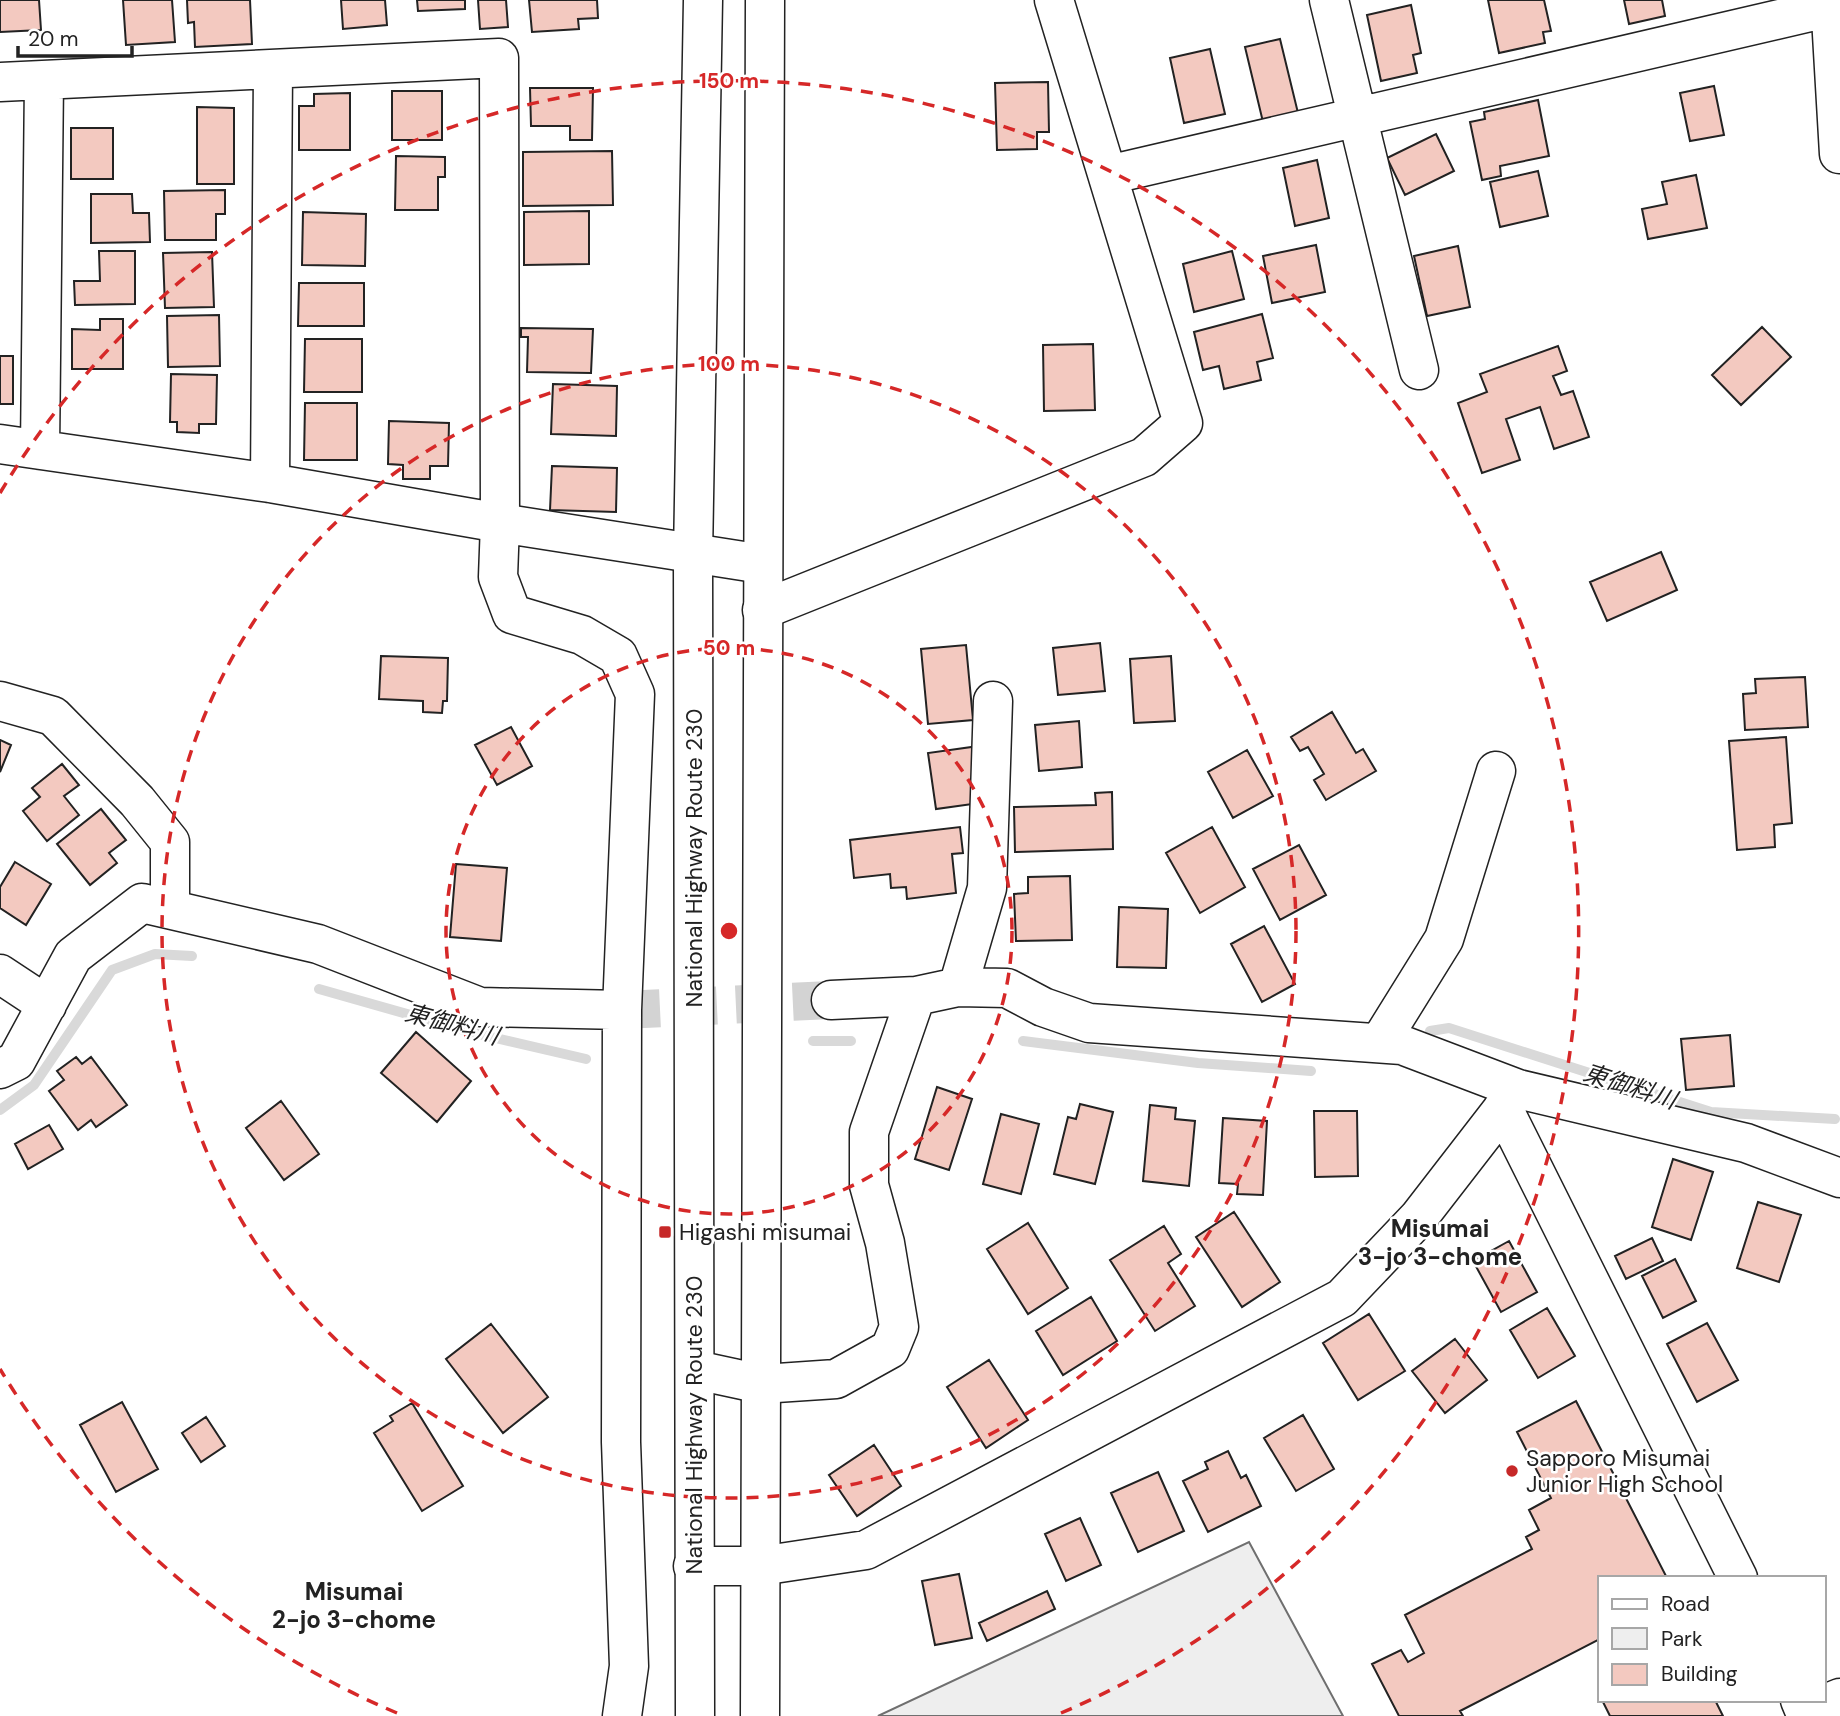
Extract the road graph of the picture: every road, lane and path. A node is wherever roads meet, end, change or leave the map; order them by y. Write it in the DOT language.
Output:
graph roads {
  1 [pos="704,0"];
  2 [pos="765,0"];
  3 [pos="1054,0"];
  4 [pos="1329,0"];
  5 [pos="1834,4"];
  6 [pos="273,69"];
  7 [pos="44,80"];
  8 [pos="0,82"];
  9 [pos="1356,116"];
  10 [pos="1839,154"];
  11 [pos="1108,175"];
  12 [pos="1419,370"];
  13 [pos="0,444"];
  14 [pos="40,450"];
  15 [pos="270,483"];
  16 [pos="500,523"];
  17 [pos="693,555"];
  18 [pos="762,564"];
  19 [pos="762,610"];
  20 [pos="0,701"];
  21 [pos="993,701"];
  22 [pos="1496,771"];
  23 [pos="170,909"];
  24 [pos="0,975"];
  25 [pos="958,987"];
  26 [pos="916,996"];
  27 [pos="831,1000"];
  28 [pos="47,1005"];
  29 [pos="622,1010"];
  30 [pos="1380,1042"];
  31 [pos="0,1069"];
  32 [pos="1510,1099"];
  33 [pos="1840,1178"];
  34 [pos="695,1370"];
  35 [pos="761,1384"];
  36 [pos="693,1566"];
  37 [pos="761,1566"];
  38 [pos="1737,1576"];
  39 [pos="1840,1698"];
  40 [pos="1801,1702"];
  41 [pos="622,1716"];
  42 [pos="695,1716"];
  43 [pos="760,1716"];
  1 -- 17 [label="main road, National Highway Route 230"];
  2 -- 18 [label="main road"];
  3 -- 11 [label="main road"];
  4 -- 9 [label="main road"];
  5 -- 9 [label="main road"];
  5 -- 10 [label="main road"];
  6 -- 7 [label="main road"];
  6 -- 15 [label="main road"];
  6 -- 16 [label="main road"];
  7 -- 8 [label="main road"];
  7 -- 14 [label="main road"];
  9 -- 11 [label="main road"];
  9 -- 12 [label="main road"];
  11 -- 19 [label="main road"];
  13 -- 14 [label="main road"];
  14 -- 15 [label="main road"];
  15 -- 16 [label="main road"];
  16 -- 17 [label="main road"];
  16 -- 29 [label="main road"];
  17 -- 18 [label="main road"];
  17 -- 34 [label="main road, National Highway Route 230"];
  18 -- 19 [label="main road"];
  19 -- 35 [label="main road"];
  20 -- 23 [label="main road"];
  21 -- 25 [label="main road"];
  22 -- 30 [label="main road"];
  23 -- 28 [label="main road"];
  23 -- 29 [label="main road"];
  24 -- 28 [label="main road"];
  25 -- 26 [label="main road"];
  25 -- 30 [label="main road"];
  26 -- 27 [label="main road"];
  26 -- 35 [label="main road"];
  28 -- 31 [label="main road"];
  29 -- 41 [label="main road"];
  30 -- 32 [label="main road"];
  32 -- 33 [label="main road"];
  32 -- 37 [label="main road"];
  32 -- 38 [label="main road"];
  34 -- 35 [label="main road"];
  34 -- 36 [label="main road, National Highway Route 230"];
  35 -- 37 [label="main road"];
  36 -- 37 [label="main road"];
  36 -- 42 [label="main road, National Highway Route 230"];
  37 -- 43 [label="main road"];
  39 -- 40 [label="main road"];
}
